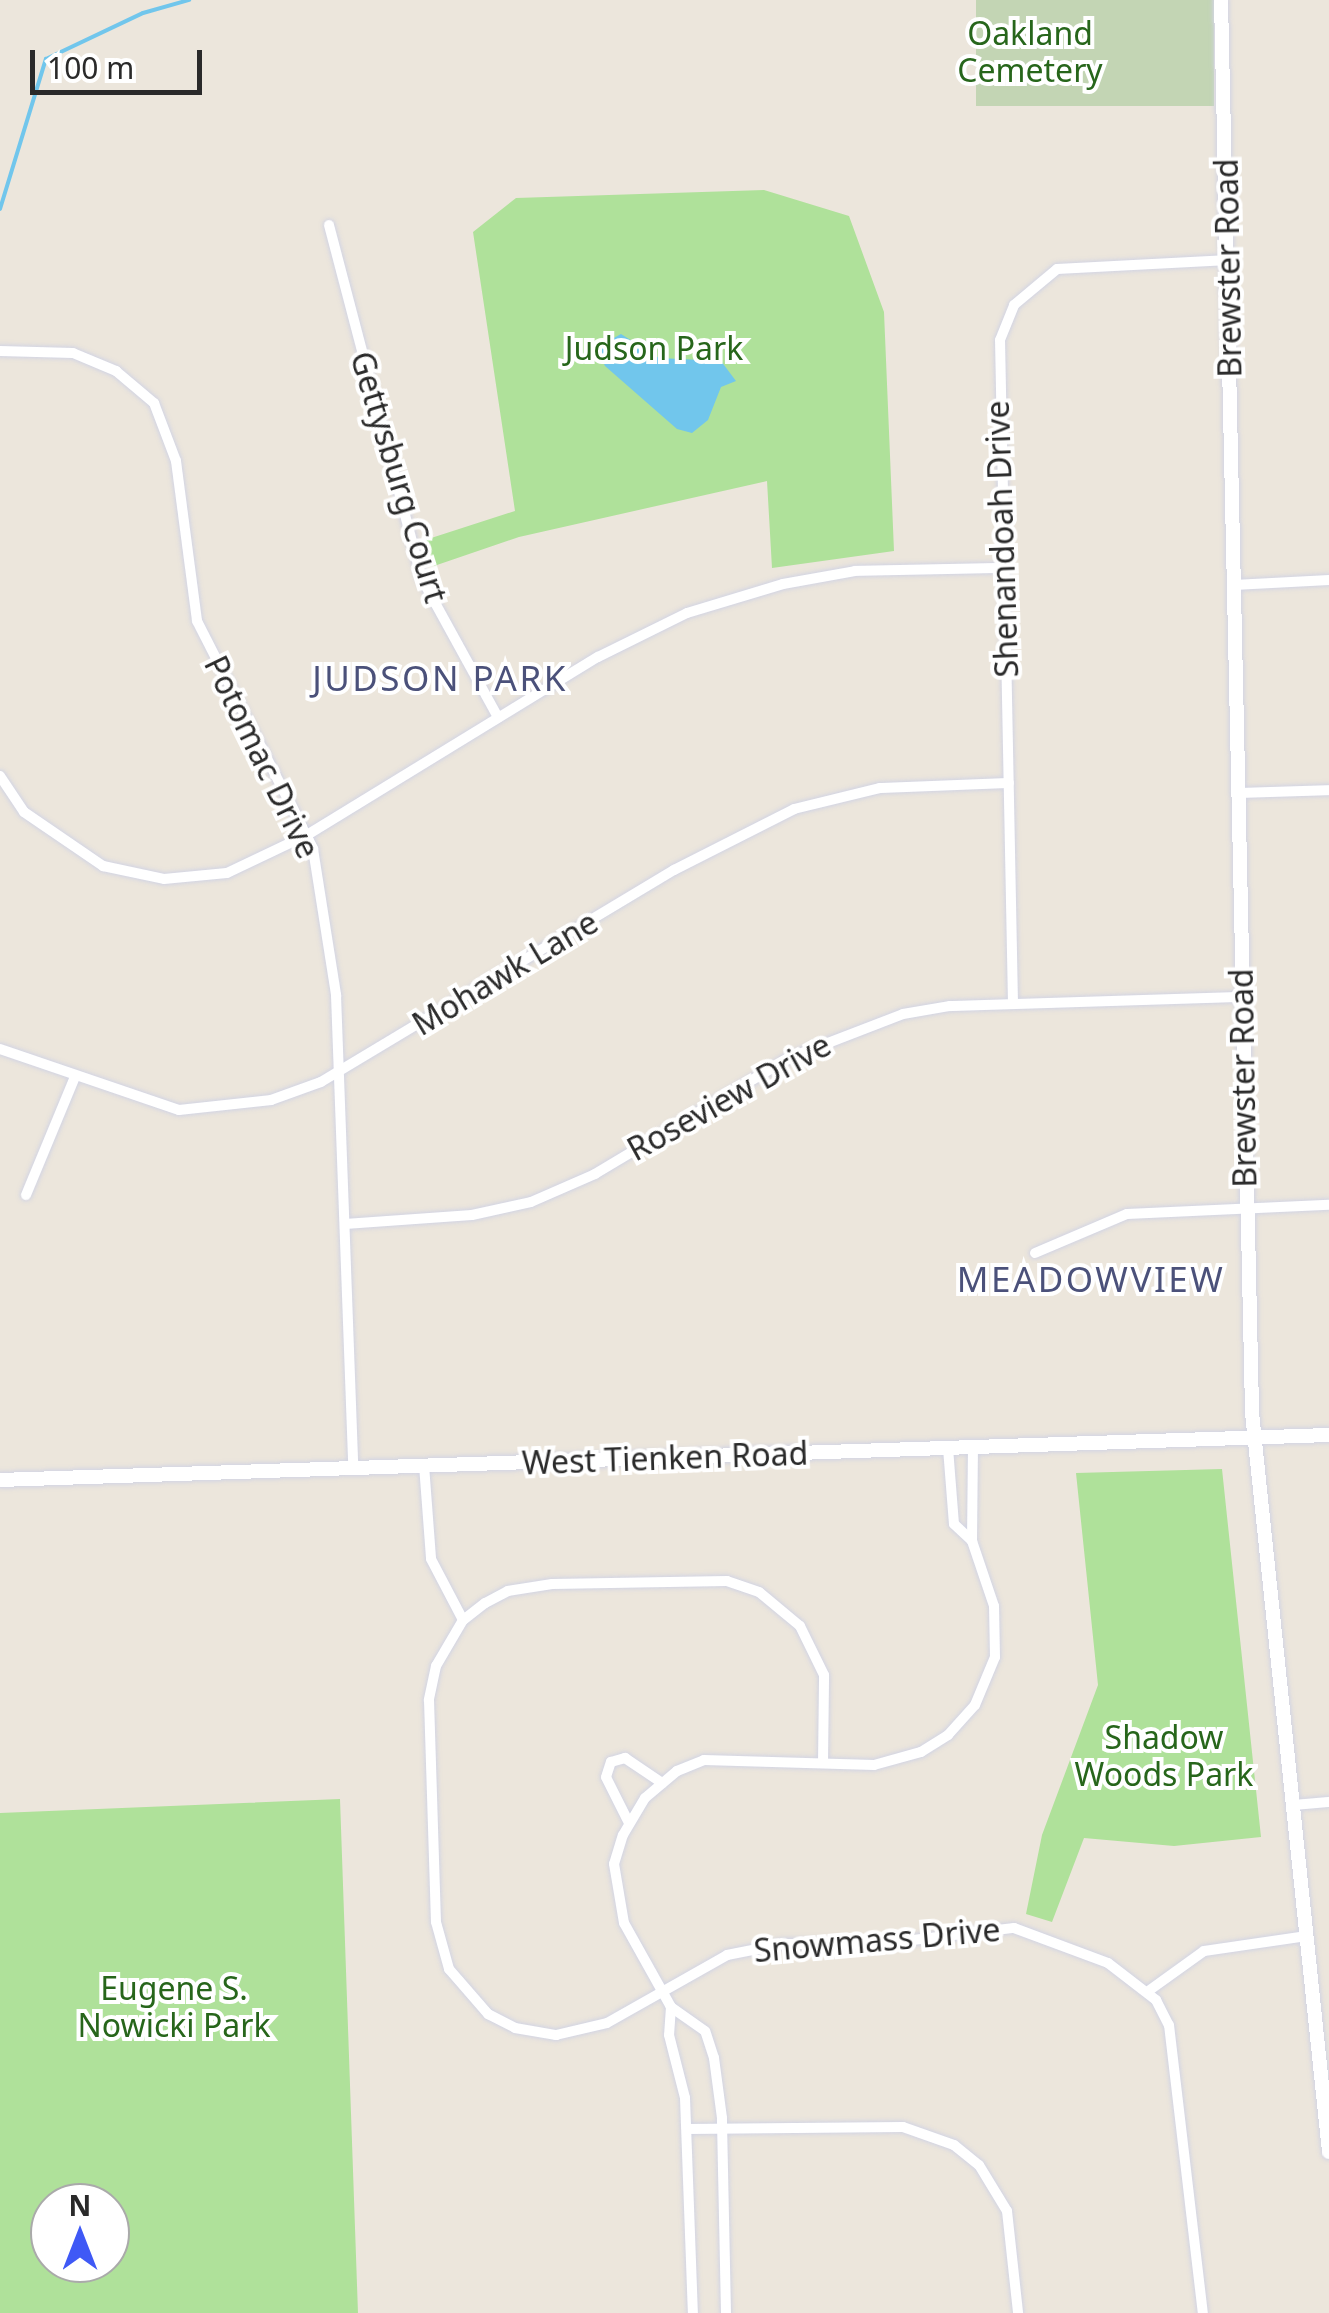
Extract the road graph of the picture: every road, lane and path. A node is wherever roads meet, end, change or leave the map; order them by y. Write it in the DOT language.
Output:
graph roads {
  1 [pos="1222,0"];
  2 [pos="329,225"];
  3 [pos="1229,260"];
  4 [pos="0,351"];
  5 [pos="1004,568"];
  6 [pos="1329,580"];
  7 [pos="1234,585"];
  8 [pos="498,718"];
  9 [pos="0,776"];
  10 [pos="1009,783"];
  11 [pos="1329,790"];
  12 [pos="1236,793"];
  13 [pos="306,835"];
  14 [pos="1241,998"];
  15 [pos="1013,1004"];
  16 [pos="0,1049"];
  17 [pos="339,1068"];
  18 [pos="74,1079"];
  19 [pos="26,1195"];
  20 [pos="1329,1205"];
  21 [pos="1246,1206"];
  22 [pos="345,1224"];
  23 [pos="1035,1253"];
  24 [pos="1329,1434"];
  25 [pos="1254,1438"];
  26 [pos="972,1447"];
  27 [pos="948,1448"];
  28 [pos="424,1466"];
  29 [pos="352,1468"];
  30 [pos="0,1480"];
  31 [pos="972,1540"];
  32 [pos="464,1620"];
  33 [pos="823,1762"];
  34 [pos="662,1783"];
  35 [pos="1329,1802"];
  36 [pos="1293,1805"];
  37 [pos="629,1822"];
  38 [pos="1307,1936"];
  39 [pos="661,1989"];
  40 [pos="1147,1992"];
  41 [pos="672,2007"];
  42 [pos="686,2129"];
  43 [pos="722,2129"];
  44 [pos="1329,2152"];
  45 [pos="692,2313"];
  46 [pos="726,2313"];
  47 [pos="1018,2313"];
  48 [pos="1204,2313"];
  1 -- 3 [label="street, Brewster Road"];
  2 -- 8 [label="street, Gettysburg Court"];
  3 -- 5 [label="street, Shenandoah Drive"];
  3 -- 7 [label="street, Brewster Road"];
  4 -- 13 [label="street, Potomac Drive"];
  5 -- 8 [label="street"];
  5 -- 10 [label="street, Shenandoah Drive"];
  6 -- 7 [label="street"];
  7 -- 12 [label="street, Brewster Road"];
  8 -- 13 [label="street"];
  9 -- 13 [label="street"];
  10 -- 15 [label="street, Shenandoah Drive"];
  10 -- 17 [label="street, Mohawk Lane"];
  11 -- 12 [label="street"];
  12 -- 14 [label="street, Brewster Road"];
  13 -- 17 [label="street, Potomac Drive"];
  14 -- 15 [label="street, Roseview Drive"];
  14 -- 21 [label="street, Brewster Road"];
  15 -- 22 [label="street, Roseview Drive"];
  16 -- 18 [label="street, Mohawk Lane"];
  17 -- 18 [label="street, Mohawk Lane"];
  17 -- 22 [label="street, Potomac Drive"];
  18 -- 19 [label="street"];
  20 -- 21 [label="street"];
  21 -- 23 [label="street"];
  21 -- 25 [label="street, Brewster Road"];
  22 -- 29 [label="street, Potomac Drive"];
  24 -- 25 [label="street, West Tienken Road"];
  25 -- 26 [label="street, West Tienken Road"];
  25 -- 36 [label="street, Brewster Road"];
  26 -- 27 [label="street, West Tienken Road"];
  26 -- 31 [label="street"];
  27 -- 28 [label="street, West Tienken Road"];
  27 -- 31 [label="street"];
  28 -- 29 [label="street, West Tienken Road"];
  28 -- 32 [label="street"];
  29 -- 30 [label="street, West Tienken Road"];
  31 -- 33 [label="street"];
  32 -- 33 [label="street, Snowmass Drive"];
  32 -- 39 [label="street, Snowmass Drive"];
  33 -- 34 [label="street"];
  34 -- 37 [label="street"];
  34 -- 37 [label="street"];
  35 -- 36 [label="street"];
  36 -- 38 [label="street, Brewster Road"];
  37 -- 39 [label="street"];
  38 -- 40 [label="street"];
  38 -- 44 [label="street, Brewster Road"];
  39 -- 40 [label="street, Snowmass Drive"];
  39 -- 41 [label="street"];
  40 -- 48 [label="street, Snowmass Drive"];
  41 -- 42 [label="street"];
  41 -- 43 [label="street"];
  42 -- 43 [label="street"];
  42 -- 45 [label="street"];
  43 -- 46 [label="street"];
  43 -- 47 [label="street"];
}
